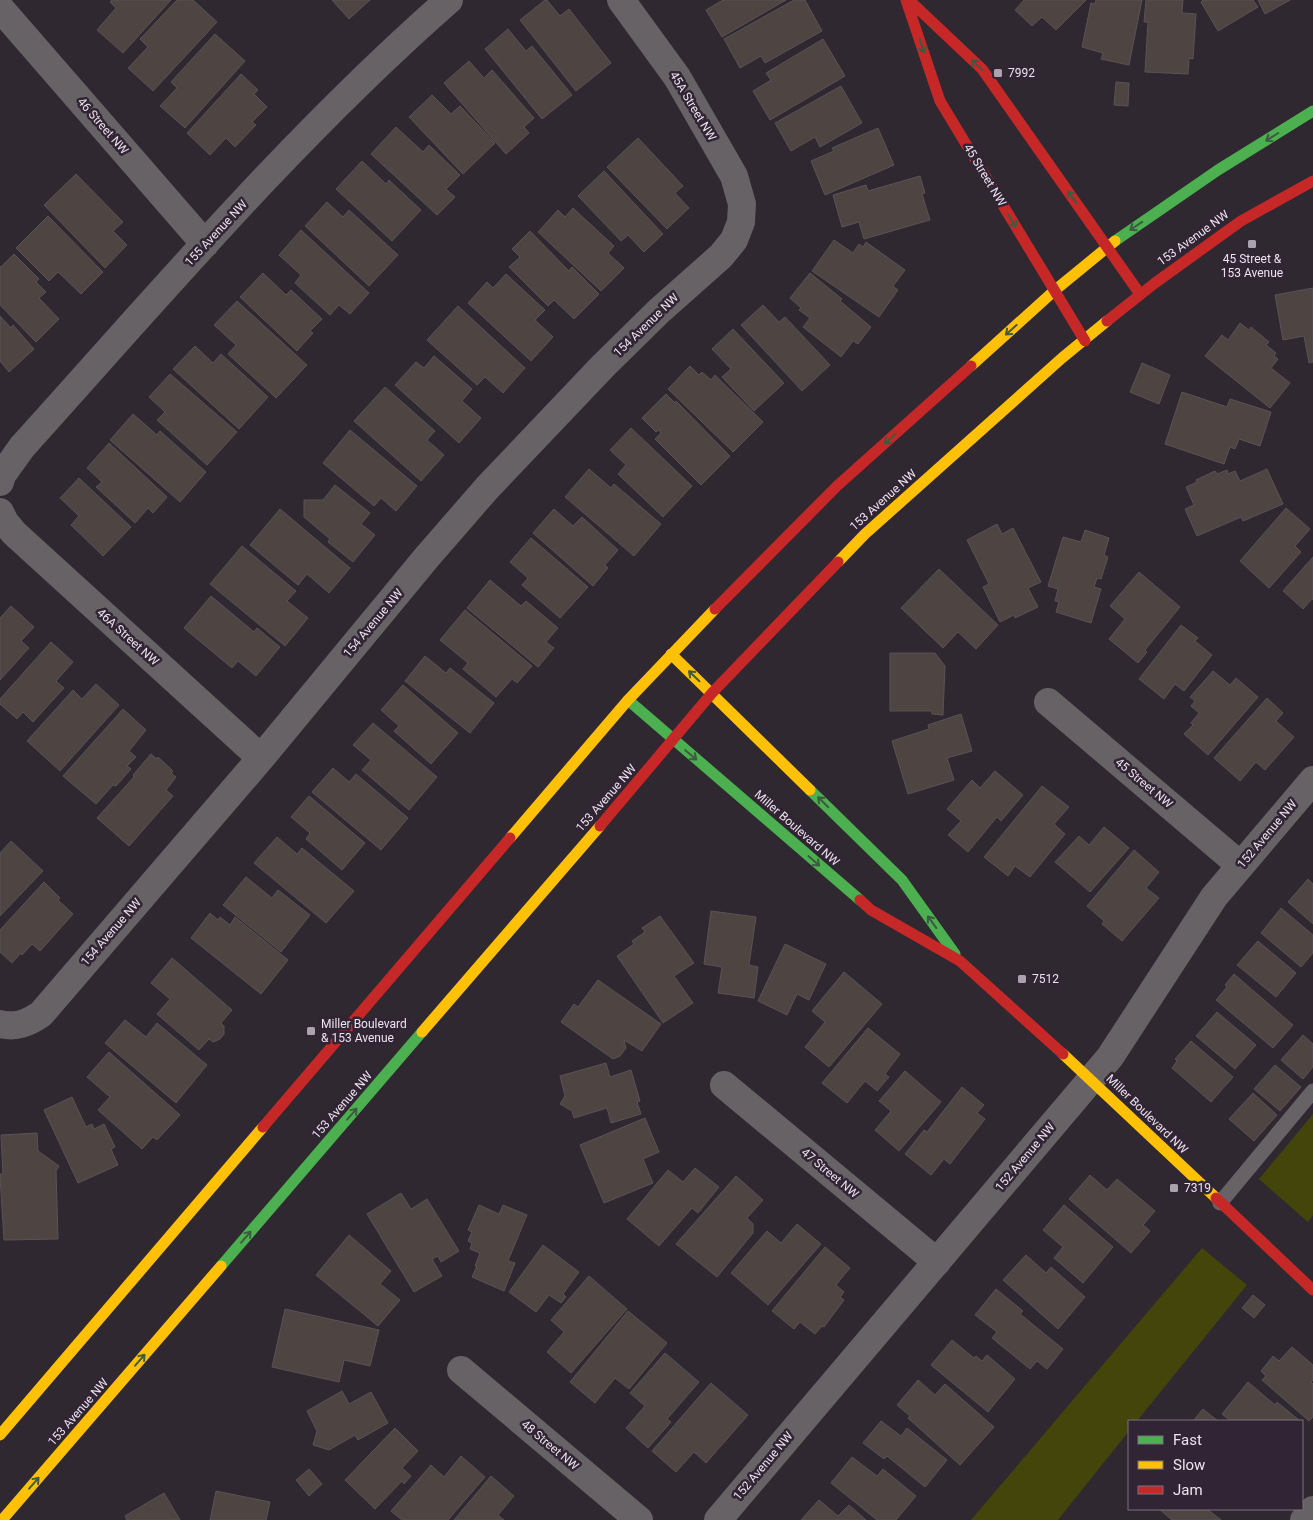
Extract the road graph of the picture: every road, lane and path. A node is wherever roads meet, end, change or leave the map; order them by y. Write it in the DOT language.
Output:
graph roads {
  1 [pos="449,0"];
  2 [pos="621,0"];
  3 [pos="908,0"];
  4 [pos="0,8"];
  5 [pos="1313,111"];
  6 [pos="1313,180"];
  7 [pos="741,222"];
  8 [pos="205,244"];
  9 [pos="1107,247"];
  10 [pos="1054,291"];
  11 [pos="1140,294"];
  12 [pos="1085,341"];
  13 [pos="0,482"];
  14 [pos="0,512"];
  15 [pos="671,654"];
  16 [pos="712,693"];
  17 [pos="628,700"];
  18 [pos="1048,702"];
  19 [pos="673,740"];
  20 [pos="261,758"];
  21 [pos="1313,780"];
  22 [pos="1240,865"];
  23 [pos="960,962"];
  24 [pos="5,1026"];
  25 [pos="1091,1080"];
  26 [pos="724,1085"];
  27 [pos="1313,1091"];
  28 [pos="1220,1203"];
  29 [pos="937,1262"];
  30 [pos="1313,1290"];
  31 [pos="461,1370"];
  32 [pos="0,1435"];
  33 [pos="1313,1510"];
  34 [pos="2,1520"];
  35 [pos="638,1520"];
  36 [pos="718,1520"];
  37 [pos="1304,1520"];
  1 -- 8 [label="street, 155 Avenue NW"];
  2 -- 7 [label="street, 45A Street NW"];
  9 -- 3 [label="main road, 45 Street NW, one-way"];
  3 -- 10 [label="main road, 45 Street NW, one-way"];
  4 -- 8 [label="street, 46 Street NW"];
  5 -- 9 [label="main road, one-way"];
  6 -- 11 [label="main road, 153 Avenue NW"];
  7 -- 20 [label="street, 154 Avenue NW"];
  8 -- 13 [label="street, 155 Avenue NW"];
  9 -- 10 [label="main road"];
  9 -- 11 [label="main road, 45 Street NW"];
  10 -- 12 [label="main road, 45 Street NW"];
  10 -- 15 [label="main road, one-way"];
  11 -- 12 [label="main road, 153 Avenue NW"];
  12 -- 16 [label="main road, 153 Avenue NW"];
  14 -- 20 [label="street, 46A Street NW"];
  16 -- 15 [label="main road, Miller Boulevard NW, one-way"];
  15 -- 17 [label="main road"];
  16 -- 19 [label="main road, 153 Avenue NW"];
  23 -- 16 [label="main road, Miller Boulevard NW, one-way"];
  17 -- 19 [label="main road, Miller Boulevard NW"];
  17 -- 32 [label="main road"];
  18 -- 22 [label="street, 45 Street NW"];
  19 -- 23 [label="main road, Miller Boulevard NW, one-way"];
  34 -- 19 [label="main road, 153 Avenue NW, one-way"];
  20 -- 24 [label="street, 154 Avenue NW"];
  21 -- 22 [label="street, 152 Avenue NW"];
  22 -- 25 [label="street, 152 Avenue NW"];
  23 -- 25 [label="main road, Miller Boulevard NW"];
  25 -- 28 [label="main road, Miller Boulevard NW"];
  25 -- 29 [label="street, 152 Avenue NW"];
  26 -- 29 [label="street, 47 Street NW"];
  27 -- 28 [label="lane"];
  28 -- 30 [label="main road, Miller Boulevard NW"];
  29 -- 36 [label="street, 152 Avenue NW"];
  31 -- 35 [label="street, 48 Street NW"];
  33 -- 37 [label="street"];
}
